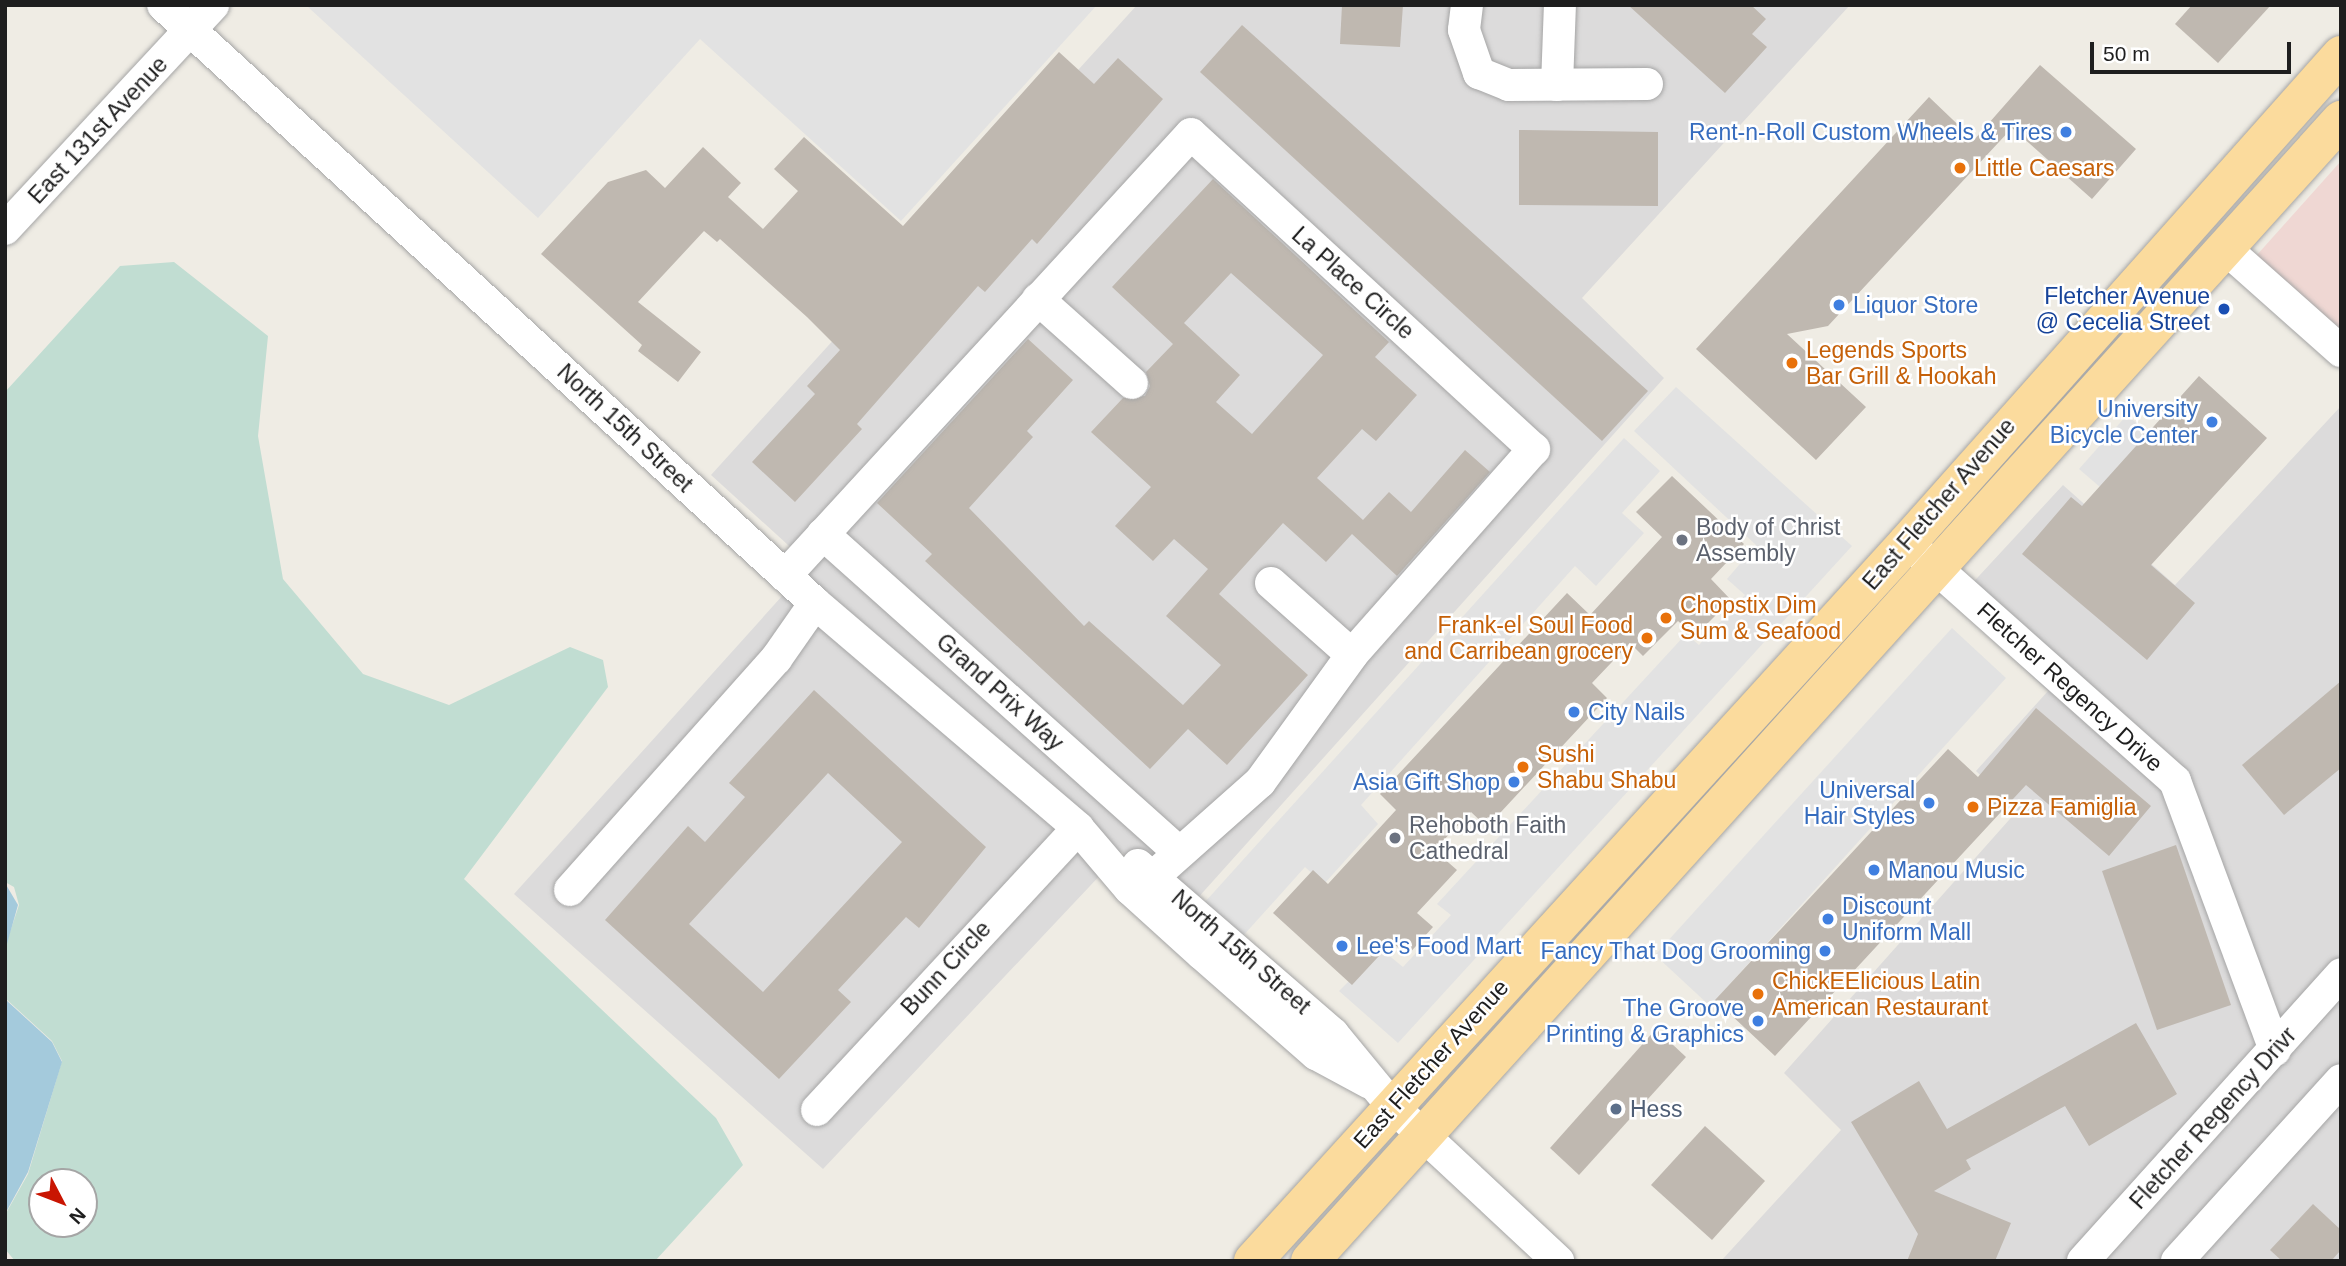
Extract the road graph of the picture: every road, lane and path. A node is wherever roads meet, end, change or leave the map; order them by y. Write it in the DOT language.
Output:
graph roads {
  1 [pos="163,5"];
  2 [pos="213,5"];
  3 [pos="1467,5"];
  4 [pos="1560,5"];
  5 [pos="190,30"];
  6 [pos="2341,55"];
  7 [pos="1647,84"];
  8 [pos="1557,85"];
  9 [pos="2341,86"];
  10 [pos="2341,120"];
  11 [pos="5,229"];
  12 [pos="2227,248"];
  13 [pos="1038,299"];
  14 [pos="2341,351"];
  15 [pos="1132,383"];
  16 [pos="823,534"];
  17 [pos="1907,543"];
  18 [pos="1938,569"];
  19 [pos="785,576"];
  20 [pos="1271,583"];
  21 [pos="815,603"];
  22 [pos="1352,655"];
  23 [pos="1086,835"];
  24 [pos="1177,851"];
  25 [pos="1154,876"];
  26 [pos="570,890"];
  27 [pos="2341,974"];
  28 [pos="2275,1050"];
  29 [pos="2341,1080"];
  30 [pos="1382,1095"];
  31 [pos="817,1110"];
  32 [pos="1425,1135"];
  33 [pos="1253,1261"];
  34 [pos="1310,1261"];
  35 [pos="1558,1261"];
  36 [pos="2083,1261"];
  37 [pos="2177,1261"];
  1 -- 5 [label="street, North 15th Street"];
  2 -- 5 [label="street, East 131st Avenue"];
  3 -- 8 [label="street"];
  4 -- 8 [label="street"];
  5 -- 11 [label="street, East 131st Avenue"];
  5 -- 19 [label="street, North 15th Street"];
  6 -- 17 [label="main road, East Fletcher Avenue"];
  7 -- 8 [label="street"];
  9 -- 12 [label="main road"];
  10 -- 12 [label="main road, East Fletcher Avenue"];
  12 -- 14 [label="street"];
  12 -- 18 [label="main road, East Fletcher Avenue"];
  13 -- 15 [label="street"];
  13 -- 16 [label="street, La Place Circle"];
  13 -- 22 [label="street, La Place Circle"];
  16 -- 19 [label="street, La Place Circle"];
  16 -- 24 [label="street, Grand Prix Way"];
  17 -- 18 [label="street, Fletcher Regency Drive"];
  17 -- 30 [label="main road, East Fletcher Avenue"];
  18 -- 28 [label="street, Fletcher Regency Drive"];
  18 -- 32 [label="main road, East Fletcher Avenue"];
  19 -- 21 [label="street, North 15th Street"];
  20 -- 22 [label="street"];
  21 -- 23 [label="street, North 15th Street"];
  21 -- 26 [label="street"];
  22 -- 24 [label="street, La Place Circle"];
  23 -- 25 [label="street, North 15th Street"];
  23 -- 30 [label="street, North 15th Street"];
  23 -- 31 [label="street, Bunn Circle"];
  24 -- 25 [label="street, La Place Circle"];
  25 -- 30 [label="street, North 15th Street"];
  27 -- 28 [label="street, Fletcher Regency Drivr"];
  28 -- 36 [label="street, Fletcher Regency Drivr"];
  29 -- 37 [label="street"];
  30 -- 32 [label="street, North 15th Street"];
  30 -- 33 [label="main road, East Fletcher Avenue"];
  32 -- 34 [label="main road, East Fletcher Avenue"];
  32 -- 35 [label="street, North 15th Street"];
}
